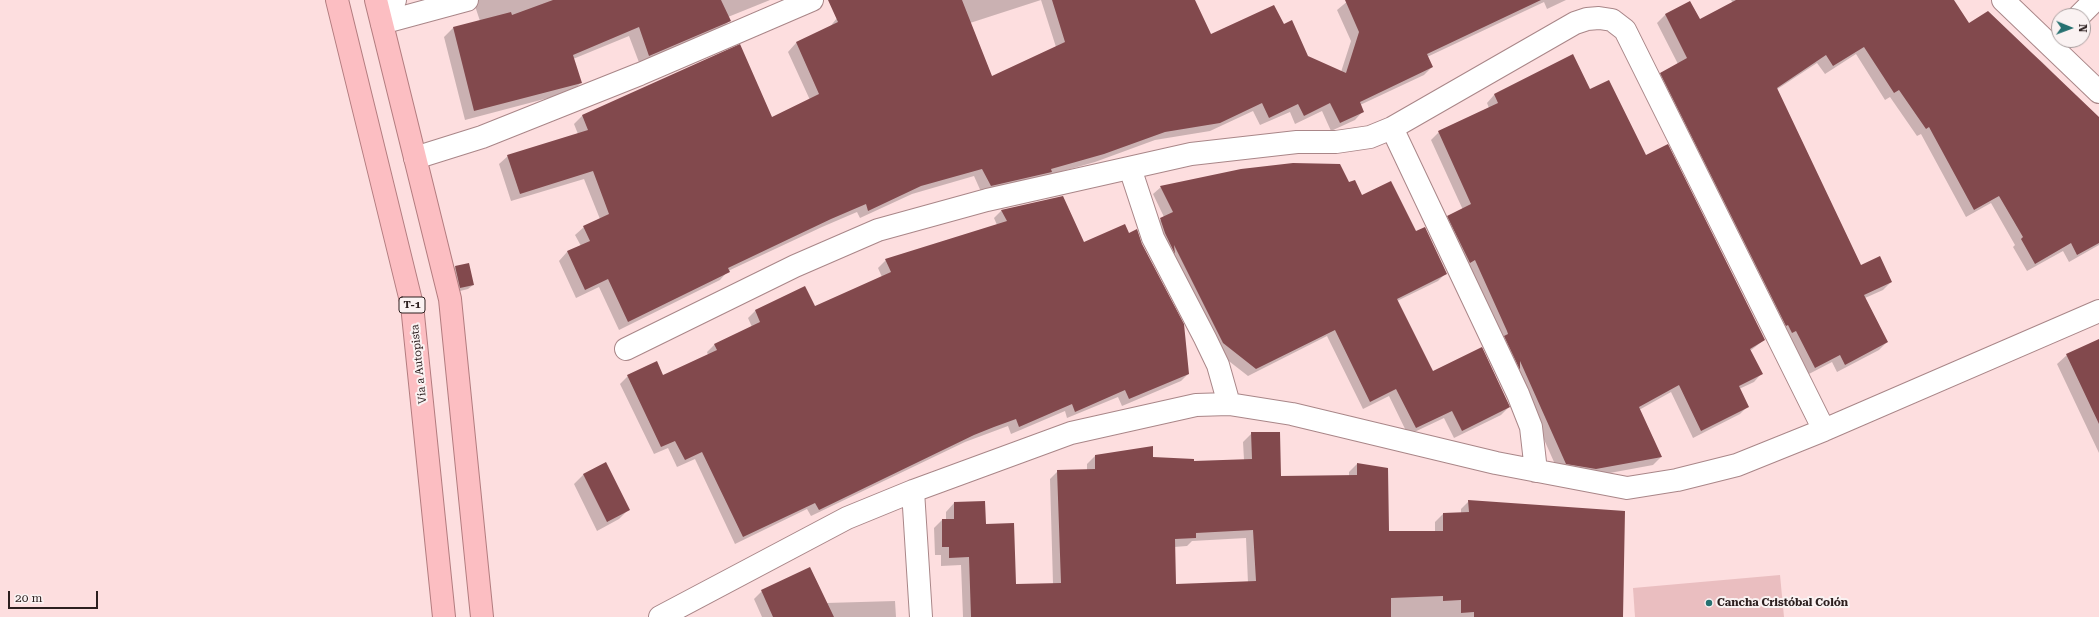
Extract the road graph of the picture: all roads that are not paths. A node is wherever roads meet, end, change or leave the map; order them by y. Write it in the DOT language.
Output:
graph roads {
  1 [pos="337,0"];
  2 [pos="376,0"];
  3 [pos="395,0"];
  4 [pos="467,0"];
  5 [pos="812,0"];
  6 [pos="2003,0"];
  7 [pos="2095,0"];
  8 [pos="2087,8"];
  9 [pos="382,23"];
  10 [pos="2051,37"];
  11 [pos="2062,48"];
  12 [pos="2099,92"];
  13 [pos="1392,128"];
  14 [pos="415,158"];
  15 [pos="1130,168"];
  16 [pos="2099,311"];
  17 [pos="626,349"];
  18 [pos="1229,404"];
  19 [pos="1824,430"];
  20 [pos="1536,471"];
  21 [pos="913,491"];
  22 [pos="444,617"];
  23 [pos="482,617"];
  24 [pos="660,617"];
  25 [pos="921,617"];
  1 -- 22 [label="highway, Vía a Autopista / T-1"];
  2 -- 9 [label="highway"];
  3 -- 9 [label="street"];
  4 -- 9 [label="street"];
  5 -- 14 [label="street"];
  6 -- 10 [label="street"];
  7 -- 8 [label="street"];
  9 -- 14 [label="highway"];
  11 -- 12 [label="street"];
  13 -- 15 [label="street"];
  13 -- 19 [label="street"];
  13 -- 20 [label="street"];
  14 -- 23 [label="highway"];
  15 -- 17 [label="street"];
  15 -- 18 [label="street"];
  16 -- 19 [label="street"];
  18 -- 20 [label="street"];
  18 -- 21 [label="street"];
  19 -- 20 [label="street"];
  21 -- 24 [label="street"];
  21 -- 25 [label="street"];
}
